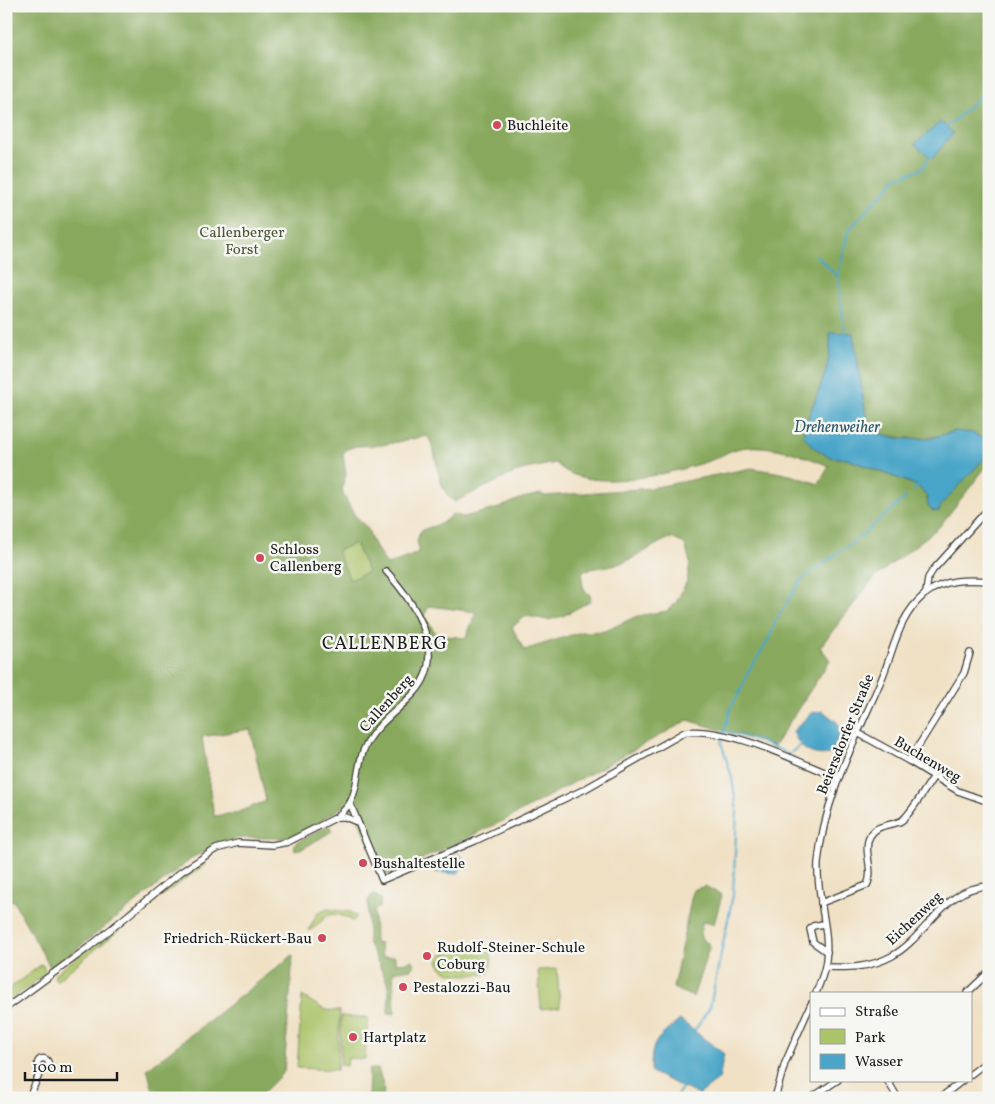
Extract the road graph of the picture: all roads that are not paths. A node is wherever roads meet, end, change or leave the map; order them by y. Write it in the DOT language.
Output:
graph roads {
  1 [pos="989,508"];
  2 [pos="386,572"];
  3 [pos="989,581"];
  4 [pos="926,593"];
  5 [pos="970,653"];
  6 [pos="856,732"];
  7 [pos="909,761"];
  8 [pos="838,778"];
  9 [pos="933,778"];
  10 [pos="989,802"];
  11 [pos="350,803"];
  12 [pos="337,818"];
  13 [pos="356,822"];
  14 [pos="989,886"];
  15 [pos="821,903"];
  16 [pos="823,924"];
  17 [pos="827,952"];
  18 [pos="825,967"];
  19 [pos="989,972"];
  20 [pos="816,992"];
  21 [pos="968,992"];
  22 [pos="810,1006"];
  23 [pos="6,1008"];
  24 [pos="989,1060"];
  25 [pos="41,1070"];
  26 [pos="972,1073"];
  27 [pos="835,1082"];
  28 [pos="888,1082"];
  29 [pos="960,1082"];
  30 [pos="6,1096"];
  31 [pos="14,1098"];
  32 [pos="29,1098"];
  33 [pos="775,1098"];
  34 [pos="811,1098"];
  35 [pos="898,1098"];
  36 [pos="940,1098"];
  1 -- 4 [label="street"];
  2 -- 11 [label="street, Callenberg"];
  3 -- 4 [label="street"];
  4 -- 6 [label="street, Beiersdorfer Straße"];
  5 -- 7 [label="street"];
  6 -- 7 [label="street, Buchenweg"];
  6 -- 8 [label="street, Beiersdorfer Straße"];
  7 -- 9 [label="street, Buchenweg"];
  8 -- 13 [label="street"];
  8 -- 15 [label="street, Beiersdorfer Straße"];
  9 -- 10 [label="street, Buchenweg"];
  9 -- 15 [label="street"];
  11 -- 12 [label="street"];
  11 -- 13 [label="street"];
  12 -- 13 [label="street"];
  12 -- 23 [label="street"];
  14 -- 18 [label="street, Eichenweg"];
  15 -- 16 [label="street, Beiersdorfer Straße"];
  16 -- 17 [label="street, Beiersdorfer Straße"];
  16 -- 17 [label="street"];
  17 -- 18 [label="street, Beiersdorfer Straße"];
  18 -- 20 [label="street, Beiersdorfer Straße"];
  19 -- 21 [label="street"];
  22 -- 33 [label="street"];
  24 -- 26 [label="street"];
  25 -- 32 [label="street"];
  27 -- 34 [label="street"];
  28 -- 35 [label="street"];
  29 -- 36 [label="street"];
  30 -- 31 [label="street"];
}
